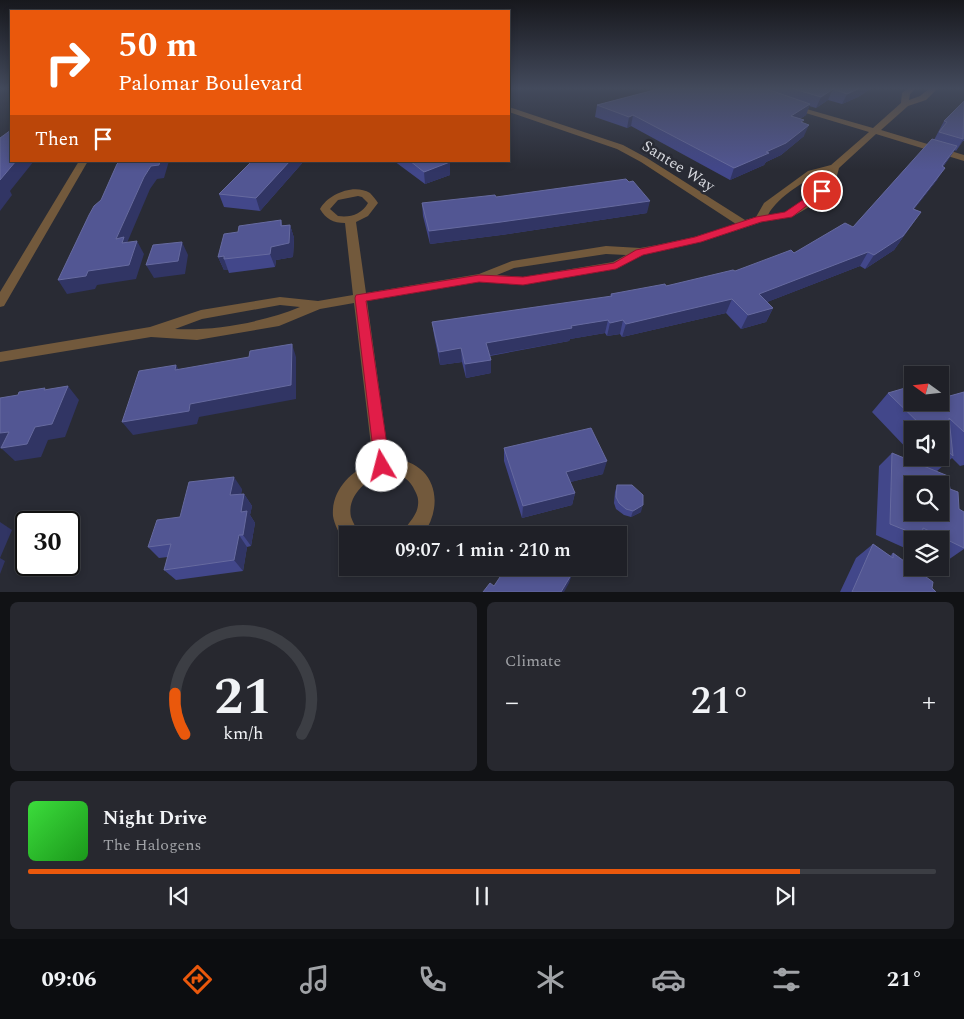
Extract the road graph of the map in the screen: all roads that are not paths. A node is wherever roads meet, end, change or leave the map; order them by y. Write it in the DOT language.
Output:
graph roads {
  1 [pos="528,116"];
  2 [pos="825,116"];
  3 [pos="891,116"];
  4 [pos="873,131"];
  5 [pos="964,158"];
  6 [pos="83,162"];
  7 [pos="834,167"];
  8 [pos="760,219"];
  9 [pos="350,220"];
  10 [pos="745,225"];
  11 [pos="640,252"];
  12 [pos="479,278"];
  13 [pos="360,298"];
  14 [pos="0,303"];
  15 [pos="318,304"];
  16 [pos="151,332"];
  17 [pos="0,357"];
  18 [pos="382,466"];
  19 [pos="345,526"];
  20 [pos="419,526"];
  1 -- 10 [label="street, Santee Way"];
  2 -- 4 [label="street"];
  3 -- 4 [label="street"];
  4 -- 5 [label="street"];
  4 -- 7 [label="street"];
  6 -- 14 [label="street"];
  7 -- 8 [label="street"];
  7 -- 8 [label="street"];
  8 -- 10 [label="street"];
  9 -- 13 [label="street"];
  10 -- 11 [label="street"];
  11 -- 12 [label="street"];
  11 -- 12 [label="street"];
  12 -- 13 [label="street"];
  13 -- 15 [label="street"];
  13 -- 18 [label="street"];
  15 -- 16 [label="street"];
  15 -- 16 [label="street"];
  16 -- 17 [label="street"];
  18 -- 19 [label="street"];
  18 -- 20 [label="street"];
}
